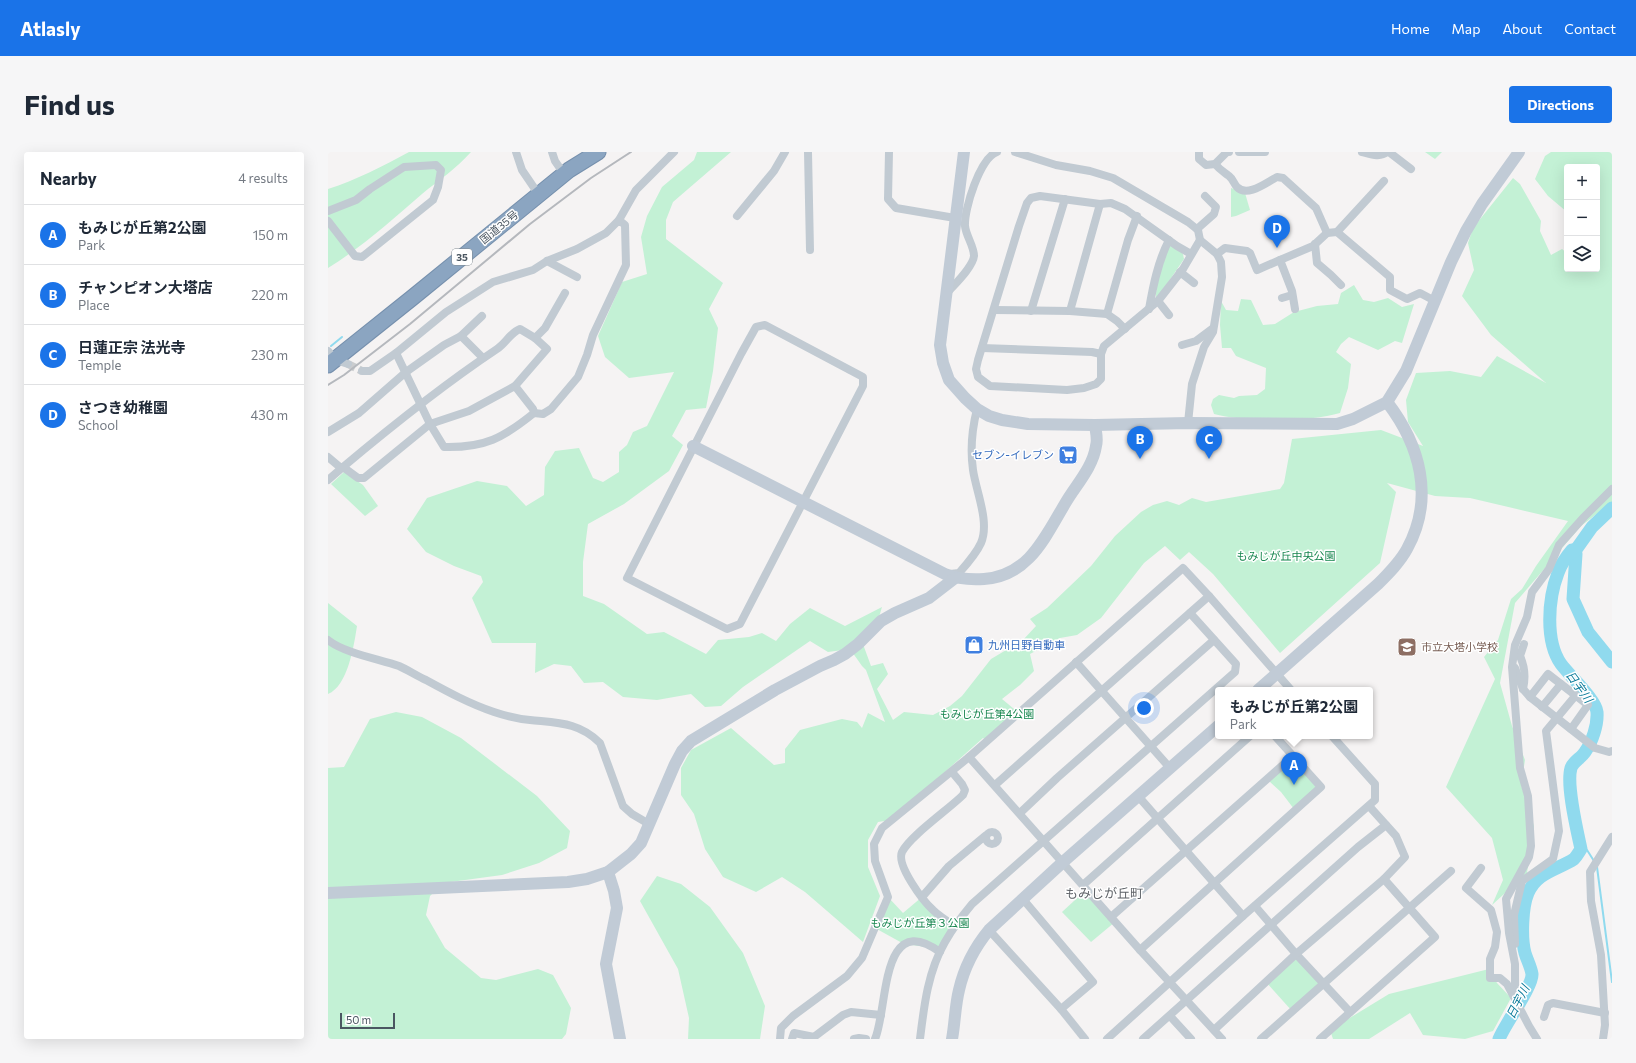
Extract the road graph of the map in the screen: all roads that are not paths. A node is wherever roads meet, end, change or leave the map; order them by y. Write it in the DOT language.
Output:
graph roads {
  1 [pos="515,152"];
  2 [pos="552,152"];
  3 [pos="598,152"];
  4 [pos="674,152"];
  5 [pos="785,152"];
  6 [pos="808,152"];
  7 [pos="889,152"];
  8 [pos="964,152"];
  9 [pos="997,152"];
  10 [pos="1015,152"];
  11 [pos="1199,152"];
  12 [pos="1229,152"];
  13 [pos="1239,152"];
  14 [pos="1265,152"];
  15 [pos="1362,152"];
  16 [pos="1388,152"];
  17 [pos="1519,152"];
  18 [pos="1216,164"];
  19 [pos="1411,169"];
  20 [pos="564,174"];
  21 [pos="1384,181"];
  22 [pos="539,195"];
  23 [pos="1205,196"];
  24 [pos="1065,199"];
  25 [pos="1100,204"];
  26 [pos="328,211"];
  27 [pos="737,216"];
  28 [pos="1137,216"];
  29 [pos="955,218"];
  30 [pos="619,220"];
  31 [pos="328,221"];
  32 [pos="1197,229"];
  33 [pos="1337,232"];
  34 [pos="1327,233"];
  35 [pos="1169,240"];
  36 [pos="1200,240"];
  37 [pos="1315,244"];
  38 [pos="810,250"];
  39 [pos="1191,254"];
  40 [pos="1217,254"];
  41 [pos="1280,260"];
  42 [pos="547,261"];
  43 [pos="1180,272"];
  44 [pos="577,277"];
  45 [pos="1194,283"];
  46 [pos="1341,285"];
  47 [pos="565,293"];
  48 [pos="1292,295"];
  49 [pos="945,296"];
  50 [pos="1282,298"];
  51 [pos="1158,301"];
  52 [pos="1435,301"];
  53 [pos="1149,309"];
  54 [pos="1295,309"];
  55 [pos="994,310"];
  56 [pos="1031,311"];
  57 [pos="1070,311"];
  58 [pos="1107,314"];
  59 [pos="482,316"];
  60 [pos="1170,316"];
  61 [pos="1214,327"];
  62 [pos="1125,329"];
  63 [pos="461,336"];
  64 [pos="535,338"];
  65 [pos="1182,345"];
  66 [pos="982,348"];
  67 [pos="396,353"];
  68 [pos="1101,354"];
  69 [pos="483,358"];
  70 [pos="335,360"];
  71 [pos="362,371"];
  72 [pos="406,372"];
  73 [pos="515,386"];
  74 [pos="1386,402"];
  75 [pos="421,403"];
  76 [pos="977,409"];
  77 [pos="534,413"];
  78 [pos="1188,423"];
  79 [pos="430,424"];
  80 [pos="1095,425"];
  81 [pos="328,432"];
  82 [pos="693,446"];
  83 [pos="328,456"];
  84 [pos="342,468"];
  85 [pos="328,480"];
  86 [pos="1612,489"];
  87 [pos="803,502"];
  88 [pos="950,576"];
  89 [pos="1209,596"];
  90 [pos="1190,613"];
  91 [pos="328,640"];
  92 [pos="1214,640"];
  93 [pos="1524,644"];
  94 [pos="1513,661"];
  95 [pos="1076,662"];
  96 [pos="1277,673"];
  97 [pos="1561,684"];
  98 [pos="1218,687"];
  99 [pos="1261,687"];
  100 [pos="1289,687"];
  101 [pos="1523,689"];
  102 [pos="1100,690"];
  103 [pos="1215,690"];
  104 [pos="1576,695"];
  105 [pos="1530,697"];
  106 [pos="1542,707"];
  107 [pos="1557,717"];
  108 [pos="1126,719"];
  109 [pos="1215,729"];
  110 [pos="1571,729"];
  111 [pos="1247,739"];
  112 [pos="1278,739"];
  113 [pos="1335,739"];
  114 [pos="1151,747"];
  115 [pos="1612,751"];
  116 [pos="1294,756"];
  117 [pos="969,757"];
  118 [pos="1170,768"];
  119 [pos="952,772"];
  120 [pos="995,785"];
  121 [pos="1138,796"];
  122 [pos="1369,806"];
  123 [pos="1020,813"];
  124 [pos="1158,818"];
  125 [pos="649,824"];
  126 [pos="1386,825"];
  127 [pos="985,836"];
  128 [pos="1612,837"];
  129 [pos="1045,841"];
  130 [pos="1186,851"];
  131 [pos="1062,862"];
  132 [pos="1481,868"];
  133 [pos="1451,870"];
  134 [pos="608,872"];
  135 [pos="1384,879"];
  136 [pos="1214,883"];
  137 [pos="1083,885"];
  138 [pos="328,893"];
  139 [pos="922,897"];
  140 [pos="1022,898"];
  141 [pos="1255,906"];
  142 [pos="1409,908"];
  143 [pos="1243,916"];
  144 [pos="1111,917"];
  145 [pos="1272,925"];
  146 [pos="955,926"];
  147 [pos="989,930"];
  148 [pos="1140,950"];
  149 [pos="940,952"];
  150 [pos="1296,954"];
  151 [pos="1515,964"];
  152 [pos="1170,982"];
  153 [pos="1323,983"];
  154 [pos="1608,993"];
  155 [pos="1515,999"];
  156 [pos="1187,1001"];
  157 [pos="1061,1009"];
  158 [pos="1350,1012"];
  159 [pos="1605,1013"];
  160 [pos="881,1015"];
  161 [pos="1170,1016"];
  162 [pos="1544,1017"];
  163 [pos="1214,1030"];
  164 [pos="814,1038"];
  165 [pos="620,1039"];
  166 [pos="780,1039"];
  167 [pos="792,1039"];
  168 [pos="854,1039"];
  169 [pos="866,1039"];
  170 [pos="875,1039"];
  171 [pos="920,1039"];
  172 [pos="952,1039"];
  173 [pos="1085,1039"];
  174 [pos="1107,1039"];
  175 [pos="1143,1039"];
  176 [pos="1191,1039"];
  177 [pos="1222,1039"];
  178 [pos="1261,1039"];
  179 [pos="1320,1039"];
  180 [pos="1537,1039"];
  181 [pos="1603,1039"];
  1 -- 22 [label="street"];
  2 -- 20 [label="street"];
  3 -- 20 [label="highway, 国道35号 / 35"];
  4 -- 30 [label="street"];
  5 -- 27 [label="street"];
  6 -- 38 [label="street"];
  7 -- 29 [label="street"];
  8 -- 29 [label="street"];
  9 -- 49 [label="street"];
  10 -- 32 [label="street"];
  11 -- 18 [label="street"];
  12 -- 18 [label="street"];
  13 -- 14 [label="street"];
  15 -- 16 [label="street"];
  16 -- 19 [label="street"];
  17 -- 52 [label="street"];
  18 -- 34 [label="street"];
  20 -- 22 [label="highway, 国道35号 / 35"];
  21 -- 33 [label="street"];
  22 -- 70 [label="highway, 国道35号 / 35"];
  23 -- 32 [label="street"];
  24 -- 25 [label="street"];
  24 -- 55 [label="street"];
  24 -- 56 [label="street"];
  25 -- 28 [label="street"];
  25 -- 57 [label="street"];
  26 -- 31 [label="street"];
  28 -- 35 [label="street"];
  28 -- 58 [label="street"];
  29 -- 49 [label="street"];
  30 -- 42 [label="street"];
  30 -- 77 [label="street"];
  32 -- 36 [label="street"];
  33 -- 34 [label="street"];
  33 -- 52 [label="street"];
  34 -- 37 [label="street"];
  35 -- 39 [label="street"];
  35 -- 53 [label="street"];
  36 -- 39 [label="street"];
  36 -- 40 [label="street"];
  37 -- 41 [label="street"];
  37 -- 46 [label="street"];
  39 -- 43 [label="street"];
  40 -- 41 [label="street"];
  40 -- 61 [label="street"];
  41 -- 48 [label="street"];
  42 -- 44 [label="street"];
  42 -- 67 [label="street"];
  43 -- 45 [label="street"];
  43 -- 51 [label="street"];
  47 -- 64 [label="street"];
  48 -- 50 [label="street"];
  48 -- 54 [label="street"];
  49 -- 76 [label="street"];
  51 -- 53 [label="street"];
  51 -- 60 [label="street"];
  52 -- 74 [label="street"];
  53 -- 62 [label="street"];
  55 -- 56 [label="street"];
  55 -- 66 [label="street"];
  56 -- 57 [label="street"];
  57 -- 58 [label="street"];
  58 -- 62 [label="street"];
  59 -- 63 [label="street"];
  61 -- 65 [label="street"];
  61 -- 78 [label="street"];
  62 -- 68 [label="street"];
  63 -- 69 [label="street"];
  63 -- 72 [label="street"];
  64 -- 69 [label="street"];
  64 -- 73 [label="street"];
  66 -- 68 [label="street"];
  66 -- 68 [label="street"];
  67 -- 71 [label="street"];
  67 -- 72 [label="street"];
  69 -- 75 [label="street"];
  72 -- 75 [label="street"];
  72 -- 81 [label="street"];
  73 -- 77 [label="street"];
  73 -- 79 [label="street"];
  74 -- 78 [label="street"];
  74 -- 96 [label="street"];
  75 -- 79 [label="street"];
  75 -- 84 [label="street"];
  76 -- 80 [label="street"];
  76 -- 88 [label="street"];
  77 -- 79 [label="street"];
  78 -- 80 [label="street"];
  79 -- 84 [label="street"];
  80 -- 88 [label="street"];
  82 -- 87 [label="street"];
  82 -- 87 [label="street"];
  82 -- 87 [label="street"];
  83 -- 84 [label="street"];
  84 -- 85 [label="street"];
  86 -- 94 [label="street"];
  87 -- 88 [label="street"];
  88 -- 125 [label="street"];
  89 -- 90 [label="street"];
  89 -- 95 [label="street"];
  89 -- 96 [label="street"];
  90 -- 92 [label="street"];
  90 -- 102 [label="street"];
  91 -- 125 [label="street"];
  92 -- 98 [label="street"];
  92 -- 108 [label="street"];
  93 -- 101 [label="street"];
  94 -- 101 [label="street"];
  94 -- 151 [label="street"];
  95 -- 102 [label="street"];
  95 -- 117 [label="street"];
  96 -- 99 [label="street"];
  96 -- 100 [label="street"];
  97 -- 104 [label="street"];
  97 -- 105 [label="street"];
  97 -- 106 [label="street"];
  101 -- 105 [label="street"];
  102 -- 108 [label="street"];
  102 -- 120 [label="street"];
  103 -- 114 [label="street"];
  104 -- 107 [label="street"];
  104 -- 110 [label="street"];
  105 -- 106 [label="street"];
  106 -- 107 [label="street"];
  107 -- 110 [label="street"];
  107 -- 151 [label="street"];
  108 -- 114 [label="street"];
  108 -- 123 [label="street"];
  109 -- 118 [label="street"];
  110 -- 115 [label="street"];
  111 -- 124 [label="street"];
  112 -- 116 [label="street"];
  113 -- 122 [label="street"];
  114 -- 118 [label="street"];
  114 -- 129 [label="street"];
  116 -- 130 [label="street"];
  116 -- 136 [label="street"];
  117 -- 119 [label="street"];
  117 -- 120 [label="street"];
  118 -- 121 [label="street"];
  119 -- 139 [label="street"];
  119 -- 166 [label="street"];
  120 -- 123 [label="street"];
  121 -- 124 [label="street"];
  121 -- 131 [label="street"];
  122 -- 126 [label="street"];
  122 -- 141 [label="street"];
  123 -- 129 [label="street"];
  124 -- 130 [label="street"];
  124 -- 137 [label="street"];
  125 -- 134 [label="street"];
  126 -- 135 [label="street"];
  126 -- 145 [label="street"];
  127 -- 139 [label="street"];
  128 -- 154 [label="street"];
  129 -- 131 [label="street"];
  129 -- 146 [label="street"];
  130 -- 136 [label="street"];
  130 -- 144 [label="street"];
  131 -- 137 [label="street"];
  131 -- 140 [label="street"];
  132 -- 155 [label="street"];
  133 -- 142 [label="street"];
  134 -- 138 [label="street"];
  134 -- 165 [label="street"];
  135 -- 142 [label="street"];
  135 -- 150 [label="street"];
  136 -- 143 [label="street"];
  136 -- 148 [label="street"];
  137 -- 144 [label="street"];
  139 -- 146 [label="street"];
  140 -- 147 [label="street"];
  140 -- 157 [label="street"];
  141 -- 143 [label="street"];
  141 -- 145 [label="street"];
  142 -- 153 [label="street"];
  142 -- 158 [label="street"];
  143 -- 152 [label="street"];
  144 -- 148 [label="street"];
  145 -- 150 [label="street"];
  145 -- 156 [label="street"];
  146 -- 149 [label="street"];
  147 -- 157 [label="street"];
  147 -- 172 [label="street"];
  148 -- 152 [label="street"];
  149 -- 160 [label="street"];
  149 -- 171 [label="street"];
  150 -- 153 [label="street"];
  150 -- 163 [label="street"];
  151 -- 155 [label="street"];
  152 -- 156 [label="street"];
  152 -- 174 [label="street"];
  153 -- 158 [label="street"];
  153 -- 178 [label="street"];
  154 -- 159 [label="street"];
  155 -- 180 [label="street"];
  156 -- 161 [label="street"];
  156 -- 163 [label="street"];
  157 -- 173 [label="street"];
  158 -- 179 [label="street"];
  159 -- 162 [label="street"];
  159 -- 181 [label="street"];
  160 -- 164 [label="street"];
  160 -- 170 [label="street"];
  161 -- 175 [label="street"];
  161 -- 176 [label="street"];
  163 -- 177 [label="street"];
  164 -- 167 [label="street"];
  168 -- 169 [label="street"];
}
